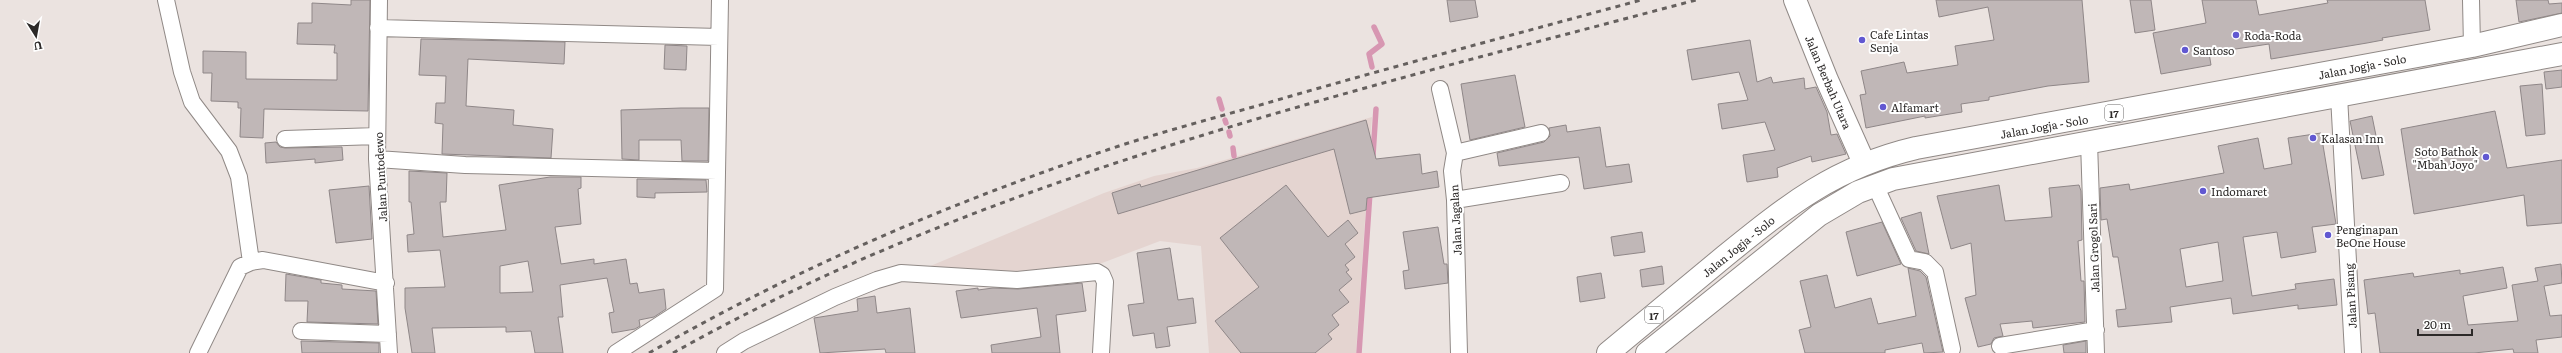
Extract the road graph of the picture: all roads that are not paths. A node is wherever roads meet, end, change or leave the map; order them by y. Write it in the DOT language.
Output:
graph roads {
  1 [pos="166,0"];
  2 [pos="379,0"];
  3 [pos="720,0"];
  4 [pos="1795,0"];
  5 [pos="2471,0"];
  6 [pos="2562,25"];
  7 [pos="378,28"];
  8 [pos="719,37"];
  9 [pos="2472,46"];
  10 [pos="2562,54"];
  11 [pos="1440,89"];
  12 [pos="2339,96"];
  13 [pos="1541,133"];
  14 [pos="377,136"];
  15 [pos="285,139"];
  16 [pos="2089,142"];
  17 [pos="1455,153"];
  18 [pos="377,159"];
  19 [pos="1864,163"];
  20 [pos="717,171"];
  21 [pos="1561,183"];
  22 [pos="1876,185"];
  23 [pos="1455,200"];
  24 [pos="251,262"];
  25 [pos="386,283"];
  26 [pos="2096,330"];
  27 [pos="301,331"];
  28 [pos="388,334"];
  29 [pos="2000,346"];
  30 [pos="743,347"];
  31 [pos="1952,349"];
  32 [pos="198,353"];
  33 [pos="389,353"];
  34 [pos="616,353"];
  35 [pos="725,353"];
  36 [pos="1101,353"];
  37 [pos="1459,353"];
  38 [pos="1608,353"];
  39 [pos="1647,353"];
  40 [pos="2096,353"];
  41 [pos="2353,353"];
  1 -- 24 [label="street"];
  2 -- 7 [label="street, Jalan Puntodewo"];
  3 -- 8 [label="street"];
  4 -- 19 [label="main road, Jalan Berbah Utara"];
  5 -- 9 [label="street"];
  6 -- 9 [label="main road, Jalan Jogja - Solo / 17"];
  7 -- 8 [label="street"];
  7 -- 14 [label="street, Jalan Puntodewo"];
  8 -- 20 [label="street"];
  9 -- 19 [label="main road, Jalan Jogja - Solo / 17"];
  10 -- 12 [label="main road, 17"];
  11 -- 17 [label="street, Jalan Jagalan"];
  12 -- 16 [label="main road, 17"];
  12 -- 41 [label="street, Jalan Pisang"];
  13 -- 17 [label="street"];
  14 -- 15 [label="street"];
  14 -- 18 [label="street, Jalan Puntodewo"];
  16 -- 22 [label="main road, 17"];
  16 -- 26 [label="street, Jalan Grogol Sari"];
  17 -- 23 [label="street, Jalan Jagalan"];
  18 -- 20 [label="street"];
  18 -- 25 [label="street, Jalan Puntodewo"];
  19 -- 38 [label="main road, Jalan Jogja - Solo / 17"];
  20 -- 34 [label="street"];
  21 -- 23 [label="street"];
  22 -- 31 [label="street"];
  22 -- 39 [label="main road, 17"];
  23 -- 37 [label="street, Jalan Jagalan"];
  24 -- 25 [label="street"];
  24 -- 32 [label="street"];
  25 -- 28 [label="street, Jalan Puntodewo"];
  26 -- 29 [label="street"];
  26 -- 40 [label="street, Jalan Grogol Sari"];
  27 -- 28 [label="street"];
  28 -- 33 [label="street, Jalan Puntodewo"];
  30 -- 35 [label="street"];
  30 -- 36 [label="street"];
}
